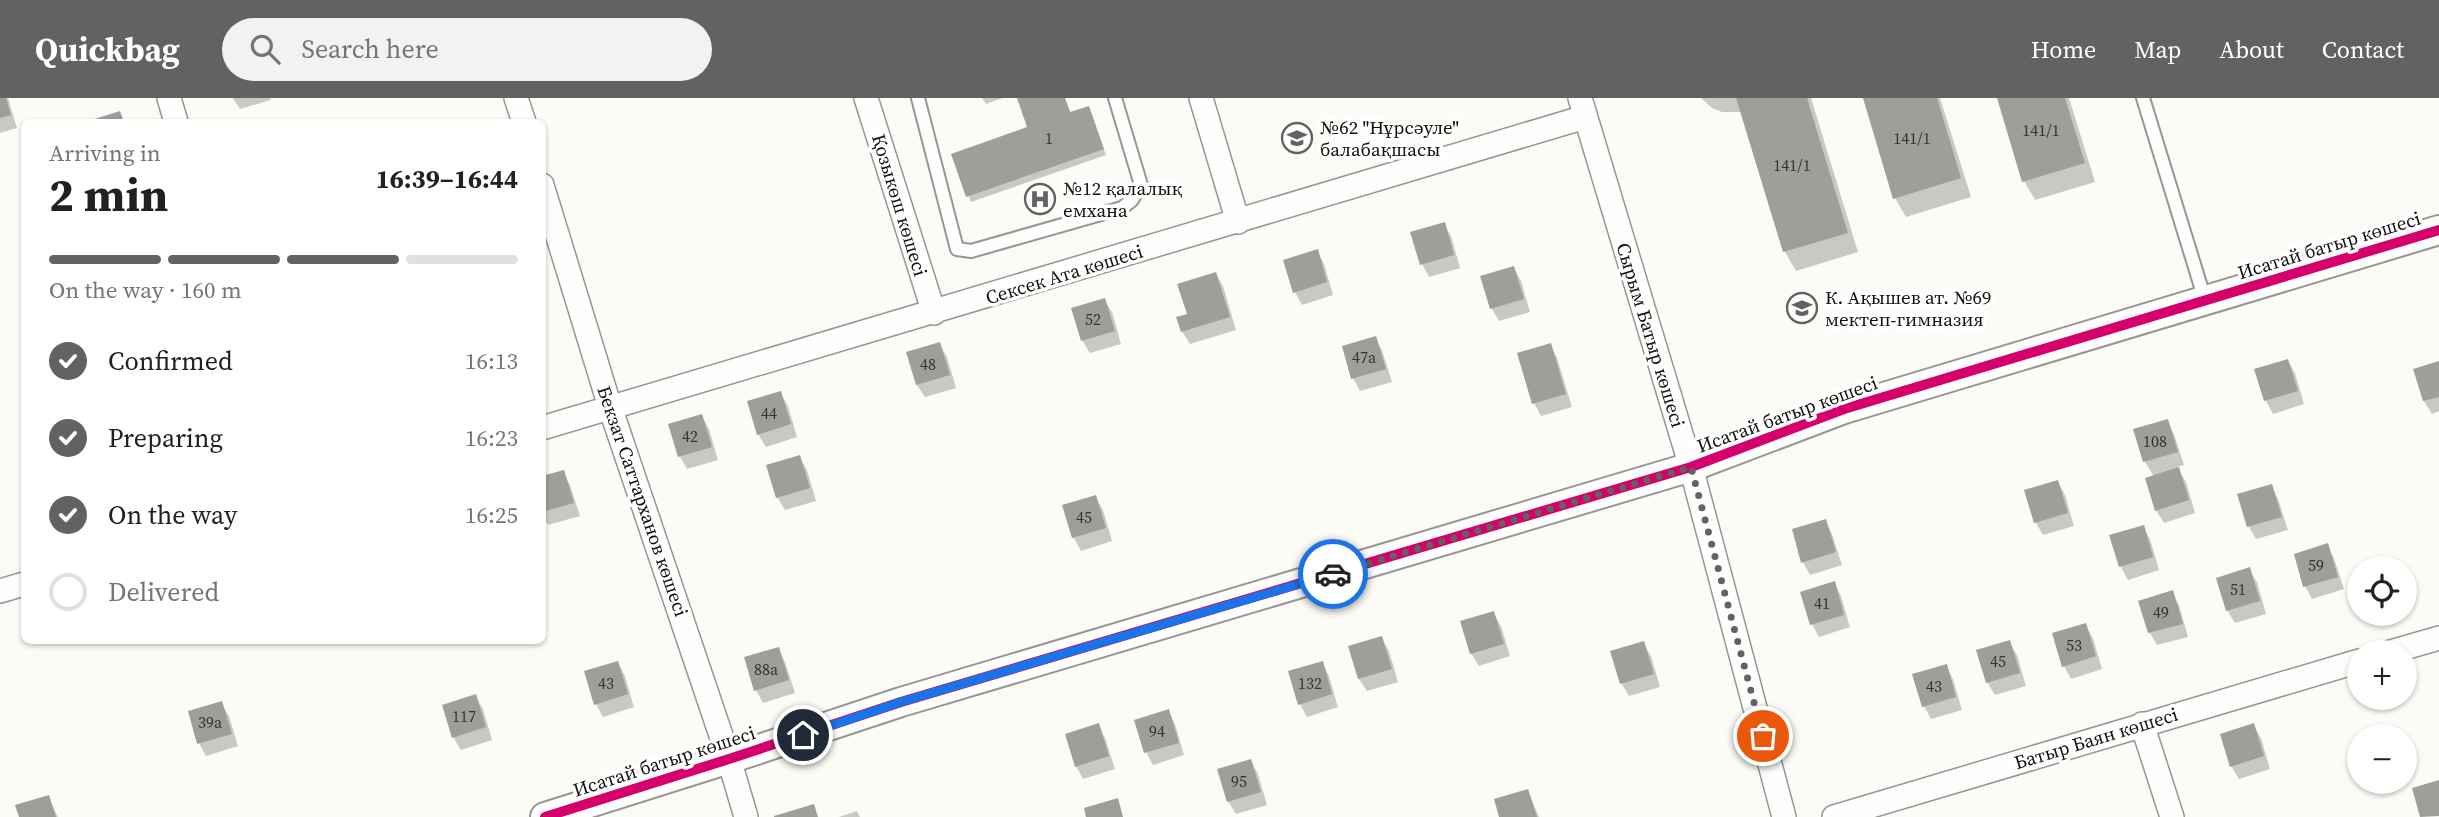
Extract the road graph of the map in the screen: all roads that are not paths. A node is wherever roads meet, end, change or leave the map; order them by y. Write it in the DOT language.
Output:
graph roads {
  1 [pos="169,98"];
  2 [pos="516,98"];
  3 [pos="866,98"];
  4 [pos="918,98"];
  5 [pos="1115,98"];
  6 [pos="1201,98"];
  7 [pos="2143,98"];
  8 [pos="1583,108"];
  9 [pos="175,119"];
  10 [pos="523,119"];
  11 [pos="546,198"];
  12 [pos="1238,222"];
  13 [pos="2439,230"];
  14 [pos="2206,300"];
  15 [pos="934,313"];
  16 [pos="610,407"];
  17 [pos="546,427"];
  18 [pos="1691,467"];
  19 [pos="21,585"];
  20 [pos="0,591"];
  21 [pos="2439,638"];
  22 [pos="2417,644"];
  23 [pos="2347,664"];
  24 [pos="2142,724"];
  25 [pos="729,760"];
  26 [pos="545,817"];
  27 [pos="746,817"];
  28 [pos="1784,817"];
  29 [pos="1834,817"];
  30 [pos="2172,817"];
  1 -- 9 [label="street"];
  2 -- 10 [label="street"];
  3 -- 15 [label="street, Қозыкөш көшесі"];
  4 -- 5 [label="lane"];
  6 -- 12 [label="street"];
  7 -- 14 [label="lane"];
  8 -- 12 [label="street, Сексек Ата көшесі"];
  8 -- 18 [label="street, Сырым Батыр көшесі"];
  11 -- 16 [label="street, Бекзат Саттарханов көшесі"];
  12 -- 15 [label="street, Сексек Ата көшесі"];
  13 -- 14 [label="street, Исатай батыр көшесі"];
  14 -- 18 [label="street, Исатай батыр көшесі"];
  15 -- 16 [label="street, Сексек Ата көшесі"];
  16 -- 17 [label="street, Сексек Ата көшесі"];
  16 -- 25 [label="street, Бекзат Саттарханов көшесі"];
  18 -- 25 [label="street, Исатай батыр көшесі"];
  18 -- 28 [label="street, Сырым Батыр көшесі"];
  19 -- 20 [label="street"];
  21 -- 22 [label="street"];
  23 -- 24 [label="street, Батыр Баян көшесі"];
  24 -- 29 [label="street, Батыр Баян көшесі"];
  24 -- 30 [label="street"];
  25 -- 26 [label="street, Исатай батыр көшесі"];
  25 -- 27 [label="street, Бекзат Саттарханов көшесі"];
}
